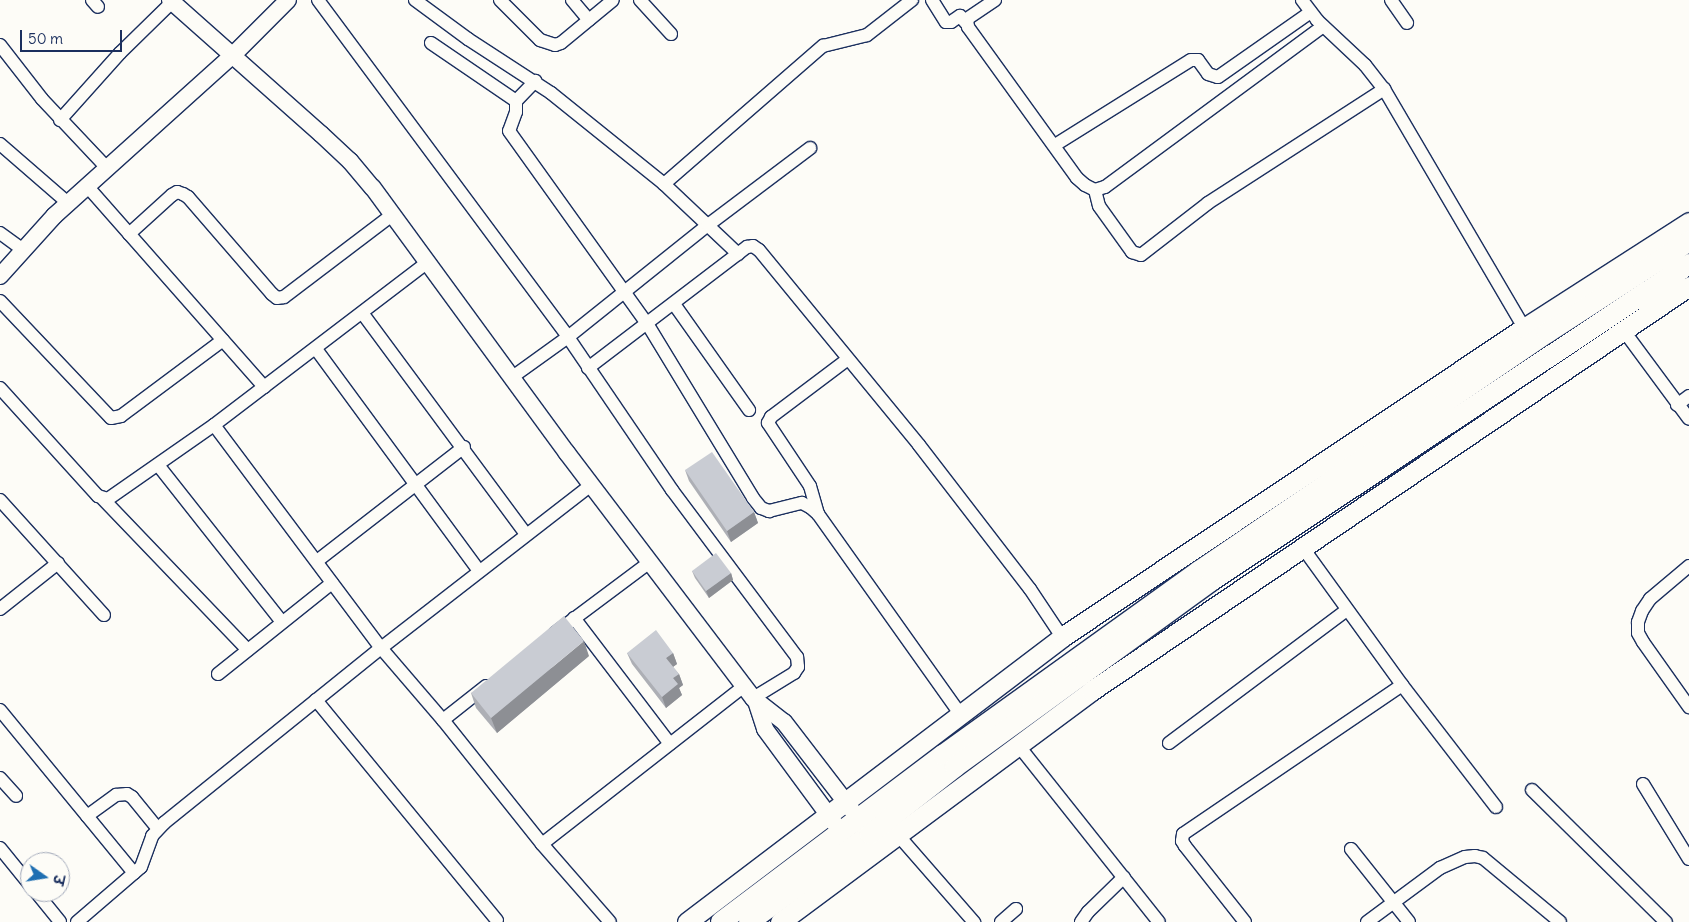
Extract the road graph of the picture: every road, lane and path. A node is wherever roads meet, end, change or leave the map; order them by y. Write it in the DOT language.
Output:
graph roads {
  1 [pos="288,0"];
  2 [pos="318,0"];
  3 [pos="415,0"];
  4 [pos="500,0"];
  5 [pos="572,0"];
  6 [pos="613,0"];
  7 [pos="640,0"];
  8 [pos="912,0"];
  9 [pos="932,0"];
  10 [pos="995,0"];
  11 [pos="1302,0"];
  12 [pos="1391,0"];
  13 [pos="171,1"];
  14 [pos="1311,12"];
  15 [pos="589,20"];
  16 [pos="966,23"];
  17 [pos="1407,23"];
  18 [pos="1323,26"];
  19 [pos="670,34"];
  20 [pos="431,43"];
  21 [pos="0,45"];
  22 [pos="232,56"];
  23 [pos="535,81"];
  24 [pos="1384,89"];
  25 [pos="516,101"];
  26 [pos="60,120"];
  27 [pos="0,144"];
  28 [pos="1055,146"];
  29 [pos="810,148"];
  30 [pos="107,168"];
  31 [pos="664,184"];
  32 [pos="87,186"];
  33 [pos="1095,190"];
  34 [pos="68,203"];
  35 [pos="392,215"];
  36 [pos="1689,222"];
  37 [pos="708,225"];
  38 [pos="0,233"];
  39 [pos="129,234"];
  40 [pos="1689,241"];
  41 [pos="23,250"];
  42 [pos="738,254"];
  43 [pos="427,263"];
  44 [pos="1689,264"];
  45 [pos="0,276"];
  46 [pos="1689,286"];
  47 [pos="625,291"];
  48 [pos="0,301"];
  49 [pos="674,304"];
  50 [pos="363,314"];
  51 [pos="648,324"];
  52 [pos="1524,328"];
  53 [pos="1624,331"];
  54 [pos="568,337"];
  55 [pos="223,340"];
  56 [pos="316,349"];
  57 [pos="848,359"];
  58 [pos="588,368"];
  59 [pos="511,378"];
  60 [pos="264,387"];
  61 [pos="0,388"];
  62 [pos="1689,396"];
  63 [pos="1677,405"];
  64 [pos="749,410"];
  65 [pos="1689,419"];
  66 [pos="214,425"];
  67 [pos="464,447"];
  68 [pos="158,465"];
  69 [pos="591,484"];
  70 [pos="415,485"];
  71 [pos="0,500"];
  72 [pos="103,500"];
  73 [pos="818,514"];
  74 [pos="526,534"];
  75 [pos="1303,548"];
  76 [pos="317,561"];
  77 [pos="650,562"];
  78 [pos="58,563"];
  79 [pos="1689,566"];
  80 [pos="479,571"];
  81 [pos="332,583"];
  82 [pos="1,605"];
  83 [pos="1347,610"];
  84 [pos="104,615"];
  85 [pos="574,618"];
  86 [pos="282,622"];
  87 [pos="1062,637"];
  88 [pos="543,642"];
  89 [pos="380,648"];
  90 [pos="248,650"];
  91 [pos="218,674"];
  92 [pos="497,678"];
  93 [pos="1402,685"];
  94 [pos="751,695"];
  95 [pos="316,700"];
  96 [pos="1689,707"];
  97 [pos="0,710"];
  98 [pos="961,715"];
  99 [pos="442,720"];
  100 [pos="1170,742"];
  101 [pos="670,744"];
  102 [pos="1018,745"];
  103 [pos="0,778"];
  104 [pos="1643,784"];
  105 [pos="1532,790"];
  106 [pos="16,796"];
  107 [pos="845,801"];
  108 [pos="1496,808"];
  109 [pos="828,814"];
  110 [pos="88,816"];
  111 [pos="158,828"];
  112 [pos="870,834"];
  113 [pos="898,835"];
  114 [pos="542,844"];
  115 [pos="852,846"];
  116 [pos="0,848"];
  117 [pos="1351,849"];
  118 [pos="1689,859"];
  119 [pos="20,873"];
  120 [pos="134,873"];
  121 [pos="1124,877"];
  122 [pos="44,902"];
  123 [pos="1393,902"];
  124 [pos="1016,909"];
  125 [pos="498,920"];
  126 [pos="60,922"];
  127 [pos="77,922"];
  128 [pos="610,922"];
  129 [pos="687,922"];
  130 [pos="721,922"];
  131 [pos="749,922"];
  132 [pos="780,922"];
  133 [pos="974,922"];
  134 [pos="1001,922"];
  135 [pos="1082,922"];
  136 [pos="1159,922"];
  137 [pos="1245,922"];
  138 [pos="1367,922"];
  139 [pos="1409,922"];
  140 [pos="1560,922"];
  141 [pos="1666,922"];
  1 -- 22 [label="street"];
  2 -- 54 [label="street"];
  3 -- 23 [label="street"];
  4 -- 15 [label="street"];
  5 -- 15 [label="street"];
  6 -- 15 [label="street"];
  7 -- 19 [label="street"];
  8 -- 31 [label="street"];
  9 -- 16 [label="street"];
  10 -- 16 [label="street"];
  11 -- 14 [label="street"];
  12 -- 17 [label="street"];
  13 -- 22 [label="street"];
  13 -- 26 [label="street"];
  14 -- 18 [label="street"];
  14 -- 28 [label="street"];
  16 -- 28 [label="street"];
  18 -- 24 [label="street"];
  18 -- 33 [label="street"];
  20 -- 25 [label="street"];
  21 -- 26 [label="street"];
  22 -- 30 [label="street"];
  22 -- 35 [label="street"];
  23 -- 25 [label="street"];
  23 -- 31 [label="street"];
  24 -- 33 [label="street"];
  24 -- 52 [label="street"];
  25 -- 47 [label="street"];
  26 -- 30 [label="street"];
  27 -- 34 [label="street"];
  28 -- 33 [label="street"];
  29 -- 37 [label="street"];
  30 -- 32 [label="street"];
  31 -- 37 [label="street"];
  32 -- 34 [label="street"];
  32 -- 39 [label="street"];
  34 -- 41 [label="street"];
  35 -- 39 [label="street"];
  35 -- 43 [label="street"];
  36 -- 52 [label="main road"];
  37 -- 42 [label="street"];
  37 -- 47 [label="street"];
  38 -- 41 [label="street"];
  39 -- 55 [label="street"];
  40 -- 112 [label="main road"];
  41 -- 45 [label="street"];
  42 -- 49 [label="street"];
  42 -- 57 [label="street"];
  43 -- 50 [label="street"];
  43 -- 59 [label="street"];
  44 -- 112 [label="main road"];
  46 -- 53 [label="main road"];
  47 -- 51 [label="street"];
  47 -- 54 [label="street"];
  48 -- 55 [label="street"];
  49 -- 51 [label="street"];
  49 -- 64 [label="street"];
  50 -- 56 [label="street"];
  50 -- 67 [label="street"];
  51 -- 58 [label="street"];
  51 -- 73 [label="street"];
  52 -- 87 [label="main road"];
  53 -- 63 [label="street"];
  53 -- 75 [label="main road"];
  54 -- 58 [label="street"];
  54 -- 59 [label="street"];
  55 -- 60 [label="street"];
  56 -- 60 [label="street"];
  56 -- 70 [label="street"];
  57 -- 73 [label="street"];
  57 -- 87 [label="street"];
  58 -- 94 [label="street"];
  59 -- 69 [label="street"];
  60 -- 66 [label="street"];
  61 -- 72 [label="street"];
  62 -- 63 [label="street"];
  63 -- 65 [label="street"];
  66 -- 68 [label="street"];
  66 -- 76 [label="street"];
  67 -- 70 [label="street"];
  67 -- 74 [label="street"];
  68 -- 72 [label="street"];
  68 -- 86 [label="street"];
  69 -- 74 [label="street"];
  69 -- 77 [label="street"];
  70 -- 76 [label="street"];
  70 -- 80 [label="street"];
  71 -- 78 [label="street"];
  72 -- 90 [label="street"];
  73 -- 98 [label="street"];
  74 -- 80 [label="street"];
  75 -- 83 [label="street"];
  75 -- 102 [label="main road"];
  76 -- 81 [label="street"];
  77 -- 85 [label="street"];
  77 -- 94 [label="street"];
  78 -- 82 [label="street"];
  78 -- 84 [label="street"];
  79 -- 96 [label="street"];
  80 -- 89 [label="street"];
  81 -- 86 [label="street"];
  81 -- 89 [label="street"];
  83 -- 93 [label="street"];
  83 -- 100 [label="street"];
  85 -- 88 [label="street"];
  85 -- 101 [label="street"];
  86 -- 90 [label="street"];
  87 -- 98 [label="main road"];
  89 -- 95 [label="street"];
  89 -- 99 [label="street"];
  90 -- 91 [label="street"];
  92 -- 99 [label="street"];
  93 -- 108 [label="street"];
  93 -- 137 [label="street"];
  94 -- 101 [label="street"];
  94 -- 107 [label="street"];
  94 -- 109 [label="street"];
  95 -- 111 [label="street"];
  95 -- 125 [label="street"];
  97 -- 110 [label="street"];
  98 -- 107 [label="main road"];
  99 -- 114 [label="street"];
  101 -- 114 [label="street"];
  102 -- 113 [label="main road"];
  102 -- 121 [label="street"];
  103 -- 106 [label="street"];
  104 -- 118 [label="street"];
  105 -- 141 [label="street"];
  107 -- 109 [label="main road"];
  107 -- 112 [label="street"];
  109 -- 115 [label="street"];
  109 -- 129 [label="main road"];
  110 -- 111 [label="street"];
  110 -- 120 [label="street"];
  111 -- 120 [label="street"];
  112 -- 113 [label="main road"];
  112 -- 115 [label="main road"];
  112 -- 115 [label="main road"];
  113 -- 133 [label="street"];
  114 -- 128 [label="street"];
  115 -- 130 [label="main road"];
  115 -- 131 [label="main road"];
  115 -- 132 [label="main road"];
  116 -- 119 [label="street"];
  117 -- 123 [label="street"];
  120 -- 127 [label="street"];
  121 -- 135 [label="street"];
  121 -- 136 [label="street"];
  122 -- 126 [label="street"];
  123 -- 138 [label="street"];
  123 -- 139 [label="street"];
  123 -- 140 [label="street"];
  124 -- 134 [label="street"];
}
